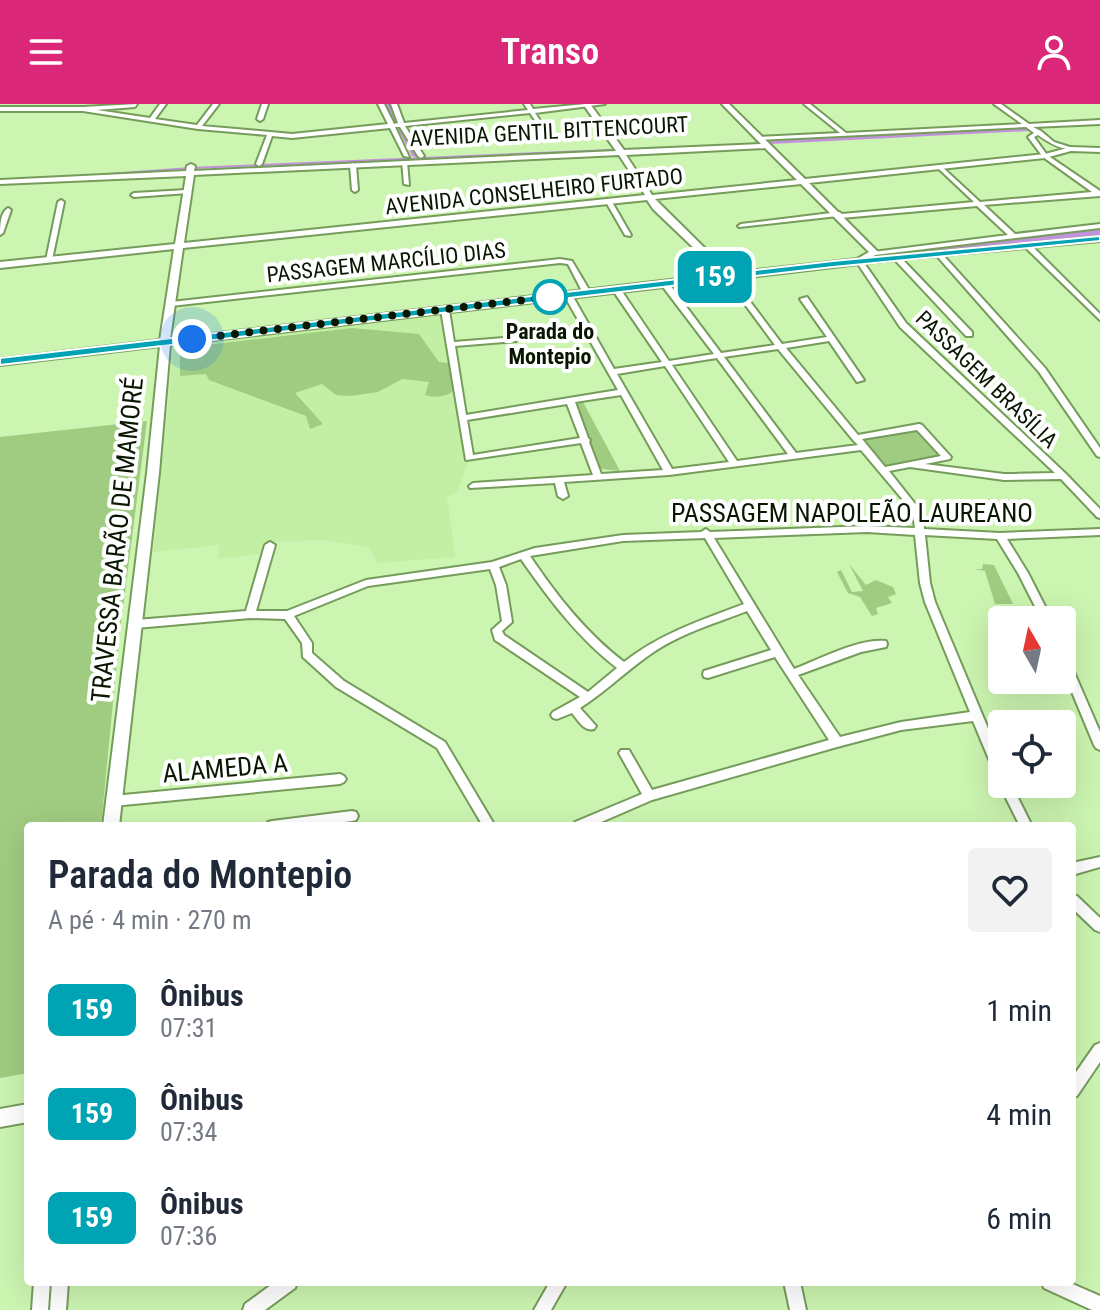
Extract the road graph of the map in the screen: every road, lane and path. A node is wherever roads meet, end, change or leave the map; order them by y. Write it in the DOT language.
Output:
graph roads {
  1 [pos="135,104"];
  2 [pos="163,104"];
  3 [pos="216,104"];
  4 [pos="265,104"];
  5 [pos="381,104"];
  6 [pos="394,104"];
  7 [pos="527,104"];
  8 [pos="602,104"];
  9 [pos="725,104"];
  10 [pos="807,104"];
  11 [pos="997,104"];
  12 [pos="587,105"];
  13 [pos="0,109"];
  14 [pos="83,109"];
  15 [pos="531,112"];
  16 [pos="152,119"];
  17 [pos="260,119"];
  18 [pos="1100,122"];
  19 [pos="402,126"];
  20 [pos="198,127"];
  21 [pos="391,127"];
  22 [pos="1100,128"];
  23 [pos="1036,130"];
  24 [pos="270,134"];
  25 [pos="546,134"];
  26 [pos="844,134"];
  27 [pos="763,142"];
  28 [pos="620,149"];
  29 [pos="1071,149"];
  30 [pos="1100,150"];
  31 [pos="421,156"];
  32 [pos="1045,156"];
  33 [pos="405,159"];
  34 [pos="259,164"];
  35 [pos="353,165"];
  36 [pos="940,167"];
  37 [pos="190,168"];
  38 [pos="0,180"];
  39 [pos="802,180"];
  40 [pos="407,184"];
  41 [pos="355,190"];
  42 [pos="186,192"];
  43 [pos="1100,193"];
  44 [pos="134,195"];
  45 [pos="648,197"];
  46 [pos="61,202"];
  47 [pos="609,202"];
  48 [pos="980,204"];
  49 [pos="8,210"];
  50 [pos="840,215"];
  51 [pos="741,226"];
  52 [pos="1100,226"];
  53 [pos="0,233"];
  54 [pos="628,235"];
  55 [pos="1014,237"];
  56 [pos="1100,239"];
  57 [pos="1028,246"];
  58 [pos="180,247"];
  59 [pos="875,253"];
  60 [pos="940,256"];
  61 [pos="898,259"];
  62 [pos="49,260"];
  63 [pos="859,261"];
  64 [pos="0,265"];
  65 [pos="728,276"];
  66 [pos="664,283"];
  67 [pos="616,289"];
  68 [pos="587,293"];
  69 [pos="568,295"];
  70 [pos="804,299"];
  71 [pos="171,304"];
  72 [pos="445,310"];
  73 [pos="1100,318"];
  74 [pos="969,334"];
  75 [pos="516,339"];
  76 [pos="829,339"];
  77 [pos="165,342"];
  78 [pos="452,344"];
  79 [pos="779,345"];
  80 [pos="718,355"];
  81 [pos="0,362"];
  82 [pos="668,363"];
  83 [pos="612,372"];
  84 [pos="860,380"];
  85 [pos="623,392"];
  86 [pos="570,401"];
  87 [pos="463,418"];
  88 [pos="856,438"];
  89 [pos="586,440"];
  90 [pos="863,447"];
  91 [pos="1100,454"];
  92 [pos="794,456"];
  93 [pos="734,463"];
  94 [pos="912,465"];
  95 [pos="882,470"];
  96 [pos="669,472"];
  97 [pos="1063,476"];
  98 [pos="598,477"];
  99 [pos="559,480"];
  100 [pos="473,486"];
  101 [pos="563,496"];
  102 [pos="1100,515"];
  103 [pos="706,532"];
  104 [pos="1100,532"];
  105 [pos="920,533"];
  106 [pos="1000,536"];
  107 [pos="270,545"];
  108 [pos="523,554"];
  109 [pos="493,565"];
  110 [pos="749,606"];
  111 [pos="1040,606"];
  112 [pos="250,614"];
  113 [pos="288,615"];
  114 [pos="136,624"];
  115 [pos="882,644"];
  116 [pos="777,652"];
  117 [pos="619,671"];
  118 [pos="708,674"];
  119 [pos="791,674"];
  120 [pos="1076,689"];
  121 [pos="589,698"];
  122 [pos="574,708"];
  123 [pos="557,715"];
  124 [pos="975,716"];
  125 [pos="590,726"];
  126 [pos="837,742"];
  127 [pos="988,745"];
  128 [pos="1100,745"];
  129 [pos="625,753"];
  130 [pos="340,779"];
  131 [pos="649,796"];
  132 [pos="1012,798"];
  133 [pos="113,801"];
  134 [pos="352,816"];
  135 [pos="111,822"];
  136 [pos="304,822"];
  137 [pos="487,822"];
  138 [pos="588,822"];
  139 [pos="1024,822"];
  140 [pos="1100,862"];
  141 [pos="1076,868"];
  142 [pos="1076,904"];
  143 [pos="1100,926"];
  144 [pos="1100,1050"];
  145 [pos="1076,1085"];
  146 [pos="42,1286"];
  147 [pos="60,1286"];
  148 [pos="284,1286"];
  149 [pos="557,1286"];
  150 [pos="793,1286"];
  151 [pos="1059,1286"];
  152 [pos="1100,1305"];
  153 [pos="40,1310"];
  154 [pos="58,1310"];
  155 [pos="251,1310"];
  156 [pos="542,1310"];
  157 [pos="798,1310"];
  1 -- 14 [label="street"];
  1 -- 16 [label="street"];
  2 -- 16 [label="street"];
  3 -- 20 [label="street"];
  4 -- 17 [label="street"];
  5 -- 21 [label="street"];
  6 -- 19 [label="street"];
  7 -- 15 [label="street"];
  8 -- 12 [label="street"];
  9 -- 27 [label="street"];
  10 -- 26 [label="street"];
  11 -- 23 [label="street"];
  12 -- 15 [label="street"];
  12 -- 28 [label="street"];
  13 -- 14 [label="street"];
  14 -- 16 [label="street"];
  15 -- 19 [label="street"];
  15 -- 25 [label="street"];
  16 -- 20 [label="street"];
  18 -- 23 [label="street, AVENIDA GENTIL BITTENCOURT"];
  19 -- 21 [label="street"];
  19 -- 31 [label="street"];
  20 -- 24 [label="street"];
  21 -- 24 [label="street"];
  21 -- 33 [label="street"];
  22 -- 23 [label="street, AVENIDA GENTIL BITTENCOURT"];
  23 -- 26 [label="street, AVENIDA GENTIL BITTENCOURT"];
  23 -- 27 [label="street, AVENIDA GENTIL BITTENCOURT"];
  23 -- 29 [label="street"];
  23 -- 32 [label="street"];
  24 -- 34 [label="street"];
  26 -- 27 [label="street, AVENIDA GENTIL BITTENCOURT"];
  27 -- 28 [label="street, AVENIDA GENTIL BITTENCOURT"];
  27 -- 39 [label="street"];
  28 -- 31 [label="street, AVENIDA GENTIL BITTENCOURT"];
  28 -- 33 [label="street, AVENIDA GENTIL BITTENCOURT"];
  28 -- 45 [label="street"];
  29 -- 30 [label="street, AVENIDA CONSELHEIRO FURTADO"];
  29 -- 32 [label="street, AVENIDA CONSELHEIRO FURTADO"];
  31 -- 33 [label="street, AVENIDA GENTIL BITTENCOURT"];
  32 -- 36 [label="street, AVENIDA CONSELHEIRO FURTADO"];
  32 -- 43 [label="street"];
  33 -- 34 [label="street, AVENIDA GENTIL BITTENCOURT"];
  33 -- 35 [label="street, AVENIDA GENTIL BITTENCOURT"];
  33 -- 40 [label="street"];
  34 -- 37 [label="street, AVENIDA GENTIL BITTENCOURT"];
  35 -- 37 [label="street, AVENIDA GENTIL BITTENCOURT"];
  35 -- 41 [label="street"];
  36 -- 39 [label="street, AVENIDA CONSELHEIRO FURTADO"];
  36 -- 48 [label="street"];
  37 -- 38 [label="street, AVENIDA GENTIL BITTENCOURT"];
  37 -- 42 [label="street, TRAVESSA BARÃO DE MAMORÉ"];
  39 -- 45 [label="street, AVENIDA CONSELHEIRO FURTADO"];
  39 -- 50 [label="street"];
  42 -- 44 [label="street"];
  42 -- 58 [label="street, TRAVESSA BARÃO DE MAMORÉ"];
  43 -- 48 [label="street"];
  45 -- 47 [label="street, AVENIDA CONSELHEIRO FURTADO"];
  45 -- 65 [label="street"];
  46 -- 62 [label="street"];
  47 -- 54 [label="street"];
  47 -- 58 [label="street, AVENIDA CONSELHEIRO FURTADO"];
  48 -- 50 [label="street"];
  48 -- 55 [label="street"];
  49 -- 53 [label="street"];
  50 -- 51 [label="street"];
  50 -- 59 [label="street"];
  52 -- 55 [label="street"];
  55 -- 59 [label="street"];
  56 -- 57 [label="street"];
  57 -- 60 [label="street"];
  57 -- 73 [label="street"];
  58 -- 62 [label="street, AVENIDA CONSELHEIRO FURTADO"];
  58 -- 71 [label="street, TRAVESSA BARÃO DE MAMORÉ"];
  59 -- 63 [label="street"];
  60 -- 61 [label="street"];
  60 -- 91 [label="street"];
  61 -- 63 [label="street"];
  61 -- 74 [label="street"];
  62 -- 64 [label="street, AVENIDA CONSELHEIRO FURTADO"];
  63 -- 65 [label="street"];
  63 -- 97 [label="street, PASSAGEM BRASÍLIA"];
  65 -- 66 [label="street"];
  65 -- 79 [label="street"];
  66 -- 67 [label="street"];
  66 -- 80 [label="street"];
  67 -- 68 [label="street"];
  67 -- 82 [label="street"];
  68 -- 69 [label="street"];
  68 -- 71 [label="street, PASSAGEM MARCÍLIO DIAS"];
  69 -- 72 [label="street"];
  69 -- 83 [label="street"];
  70 -- 76 [label="street"];
  71 -- 77 [label="street, TRAVESSA BARÃO DE MAMORÉ"];
  72 -- 77 [label="street"];
  72 -- 78 [label="street"];
  75 -- 78 [label="street"];
  76 -- 79 [label="street"];
  76 -- 84 [label="street"];
  77 -- 81 [label="street"];
  77 -- 114 [label="street, TRAVESSA BARÃO DE MAMORÉ"];
  78 -- 87 [label="street"];
  79 -- 80 [label="street"];
  79 -- 88 [label="street"];
  80 -- 82 [label="street"];
  80 -- 92 [label="street"];
  82 -- 83 [label="street"];
  82 -- 93 [label="street"];
  83 -- 85 [label="street"];
  85 -- 86 [label="street"];
  85 -- 96 [label="street"];
  86 -- 87 [label="street"];
  86 -- 89 [label="street"];
  87 -- 89 [label="street"];
  88 -- 90 [label="street"];
  88 -- 94 [label="street"];
  89 -- 98 [label="street"];
  90 -- 92 [label="street"];
  90 -- 95 [label="street"];
  92 -- 93 [label="street"];
  93 -- 96 [label="street"];
  94 -- 95 [label="street"];
  94 -- 97 [label="street"];
  95 -- 105 [label="street"];
  96 -- 98 [label="street"];
  97 -- 102 [label="street, PASSAGEM BRASÍLIA"];
  98 -- 99 [label="street"];
  99 -- 100 [label="street"];
  99 -- 101 [label="street"];
  103 -- 105 [label="street, PASSAGEM NAPOLEÃO LAUREANO"];
  103 -- 108 [label="street, PASSAGEM NAPOLEÃO LAUREANO"];
  103 -- 110 [label="street"];
  104 -- 106 [label="street, PASSAGEM NAPOLEÃO LAUREANO"];
  105 -- 106 [label="street, PASSAGEM NAPOLEÃO LAUREANO"];
  105 -- 124 [label="street"];
  106 -- 111 [label="street"];
  107 -- 112 [label="street"];
  108 -- 109 [label="street, PASSAGEM NAPOLEÃO LAUREANO"];
  108 -- 117 [label="street"];
  109 -- 113 [label="street, PASSAGEM NAPOLEÃO LAUREANO"];
  109 -- 121 [label="street"];
  110 -- 116 [label="street"];
  110 -- 117 [label="street"];
  112 -- 113 [label="street, PASSAGEM NAPOLEÃO LAUREANO"];
  112 -- 114 [label="street, PASSAGEM NAPOLEÃO LAUREANO"];
  113 -- 137 [label="street"];
  114 -- 133 [label="street, TRAVESSA BARÃO DE MAMORÉ"];
  115 -- 119 [label="street"];
  116 -- 118 [label="street"];
  116 -- 119 [label="street"];
  117 -- 121 [label="street"];
  119 -- 126 [label="street"];
  120 -- 128 [label="street"];
  121 -- 122 [label="street"];
  122 -- 123 [label="street"];
  122 -- 125 [label="street"];
  124 -- 126 [label="street"];
  124 -- 127 [label="street"];
  126 -- 131 [label="street"];
  129 -- 131 [label="street"];
  130 -- 133 [label="street, ALAMEDA A"];
  131 -- 138 [label="street"];
  132 -- 139 [label="street"];
  133 -- 135 [label="street, TRAVESSA BARÃO DE MAMORÉ"];
  134 -- 136 [label="street"];
  140 -- 141 [label="street"];
  142 -- 143 [label="street"];
  144 -- 145 [label="street"];
  146 -- 153 [label="street"];
  147 -- 154 [label="street"];
  148 -- 155 [label="street"];
  149 -- 156 [label="street"];
  150 -- 157 [label="street"];
  151 -- 152 [label="street"];
}
